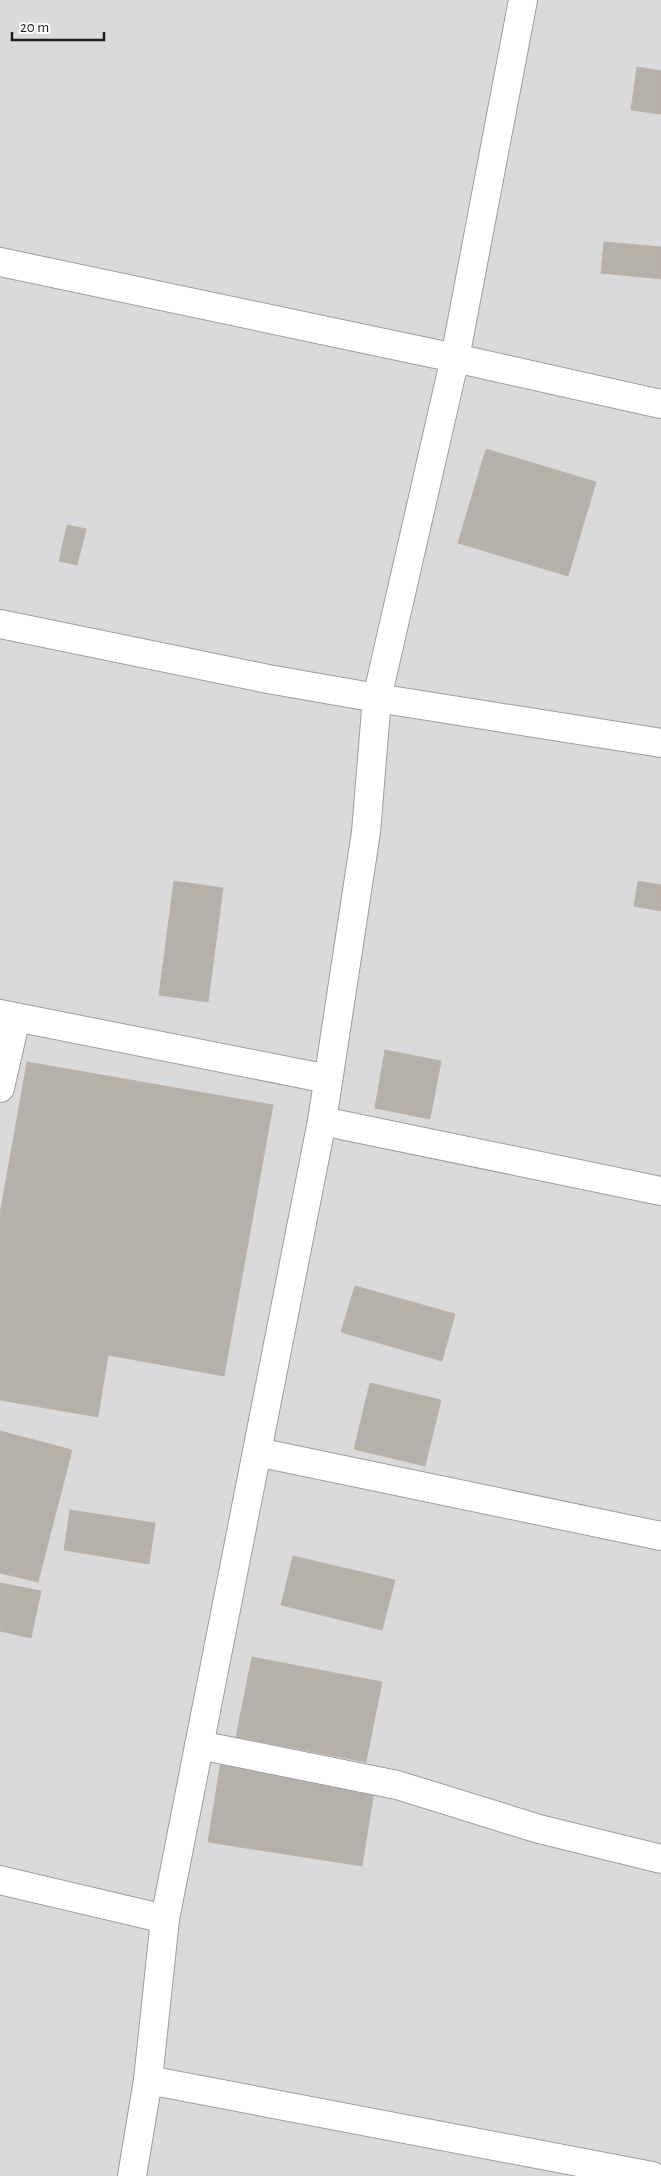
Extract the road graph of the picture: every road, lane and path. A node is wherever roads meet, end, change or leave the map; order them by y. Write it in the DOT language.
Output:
graph roads {
  1 [pos="523,0"];
  2 [pos="0,262"];
  3 [pos="455,358"];
  4 [pos="661,404"];
  5 [pos="0,624"];
  6 [pos="377,698"];
  7 [pos="661,743"];
  8 [pos="8,1016"];
  9 [pos="328,1079"];
  10 [pos="0,1088"];
  11 [pos="322,1121"];
  12 [pos="661,1191"];
  13 [pos="257,1452"];
  14 [pos="661,1536"];
  15 [pos="199,1745"];
  16 [pos="661,1859"];
  17 [pos="0,1880"];
  18 [pos="165,1919"];
  19 [pos="148,2080"];
  20 [pos="132,2176"];
  21 [pos="652,2176"];
  1 -- 3 [label="street"];
  2 -- 3 [label="street"];
  3 -- 4 [label="street"];
  3 -- 6 [label="street"];
  5 -- 6 [label="street"];
  6 -- 7 [label="street"];
  6 -- 9 [label="street"];
  8 -- 9 [label="street"];
  8 -- 10 [label="street"];
  9 -- 11 [label="street"];
  11 -- 12 [label="street"];
  11 -- 13 [label="street"];
  13 -- 14 [label="street"];
  13 -- 15 [label="street"];
  15 -- 16 [label="street"];
  15 -- 18 [label="street"];
  17 -- 18 [label="street"];
  18 -- 19 [label="street"];
  19 -- 20 [label="street"];
  19 -- 21 [label="street"];
}
